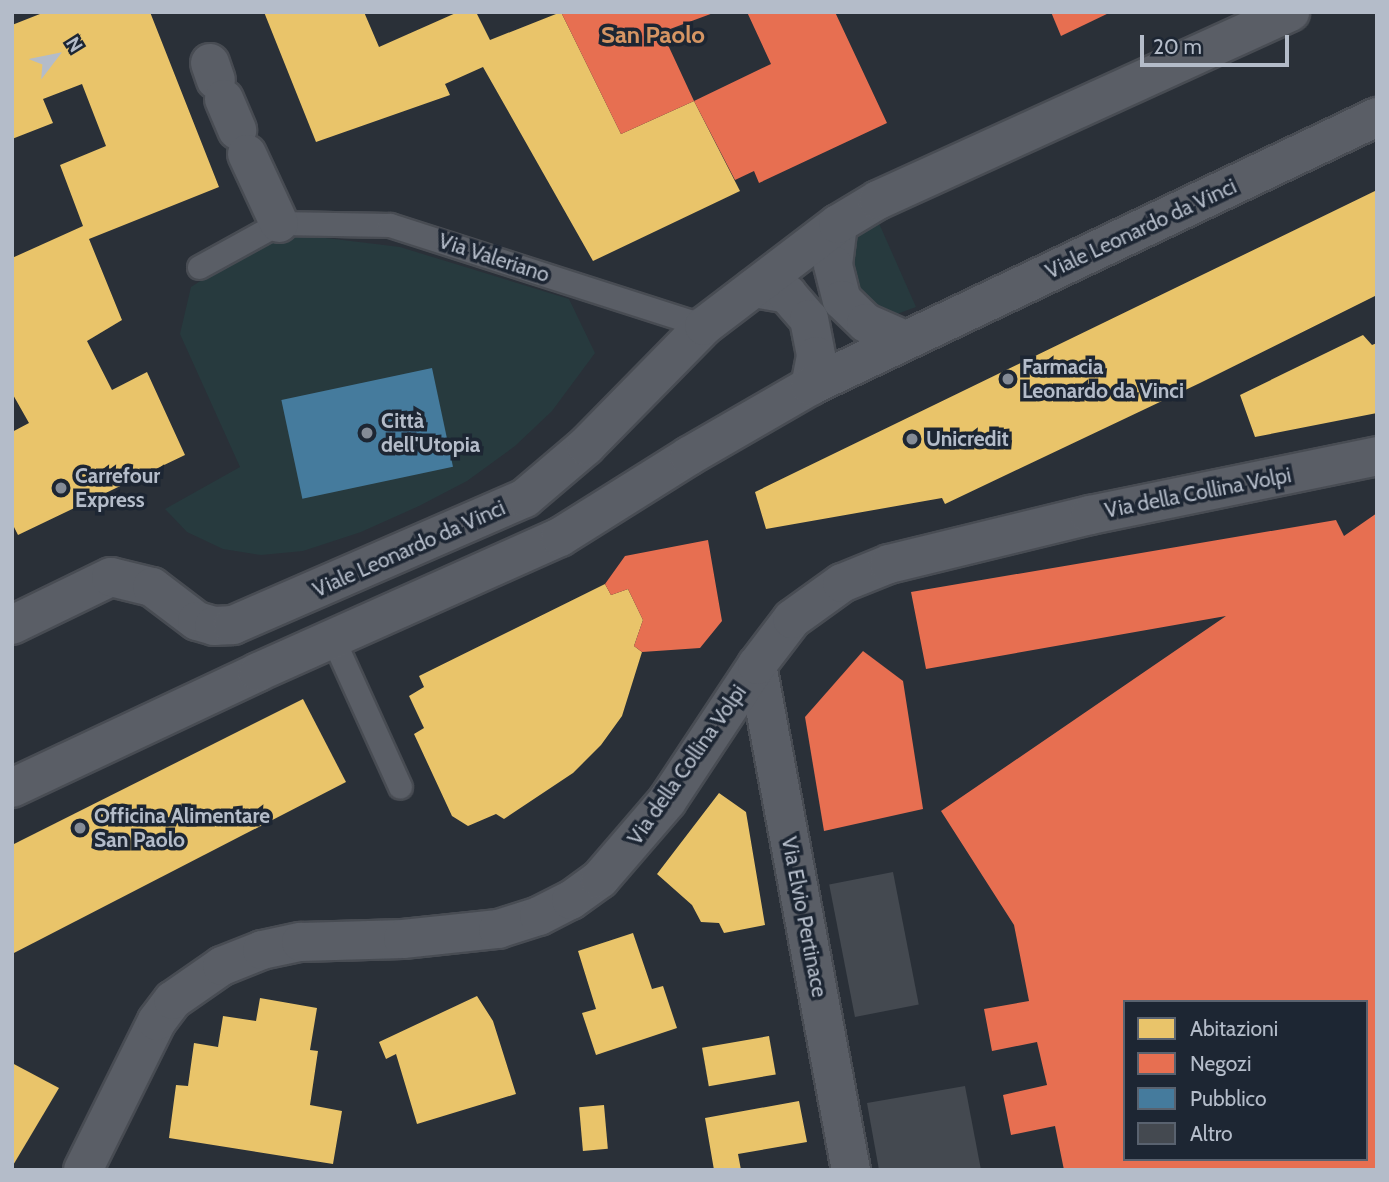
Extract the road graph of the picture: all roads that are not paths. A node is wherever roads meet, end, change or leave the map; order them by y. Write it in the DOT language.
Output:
graph roads {
  1 [pos="1290,12"];
  2 [pos="227,105"];
  3 [pos="1377,117"];
  4 [pos="279,223"];
  5 [pos="838,224"];
  6 [pos="199,267"];
  7 [pos="754,288"];
  8 [pos="704,326"];
  9 [pos="905,340"];
  10 [pos="810,386"];
  11 [pos="1377,456"];
  12 [pos="12,625"];
  13 [pos="333,639"];
  14 [pos="757,665"];
  15 [pos="400,787"];
  16 [pos="12,788"];
  17 [pos="83,1170"];
  18 [pos="851,1170"];
  1 -- 5 [label="street, Viale Leonardo da Vinci"];
  2 -- 4 [label="street"];
  3 -- 9 [label="street, Viale Leonardo da Vinci"];
  4 -- 6 [label="lane, Via Valeriano"];
  4 -- 8 [label="lane, Via Valeriano"];
  5 -- 7 [label="street, Viale Leonardo da Vinci"];
  5 -- 9 [label="street"];
  7 -- 8 [label="street, Viale Leonardo da Vinci"];
  7 -- 10 [label="street"];
  8 -- 12 [label="street, Viale Leonardo da Vinci"];
  9 -- 10 [label="street, Viale Leonardo da Vinci"];
  10 -- 13 [label="street, Viale Leonardo da Vinci"];
  11 -- 14 [label="street, Via della Collina Volpi"];
  13 -- 15 [label="lane"];
  13 -- 16 [label="street, Viale Leonardo da Vinci"];
  14 -- 17 [label="street, Via della Collina Volpi"];
  14 -- 18 [label="street, Via Elvio Pertinace"];
}
